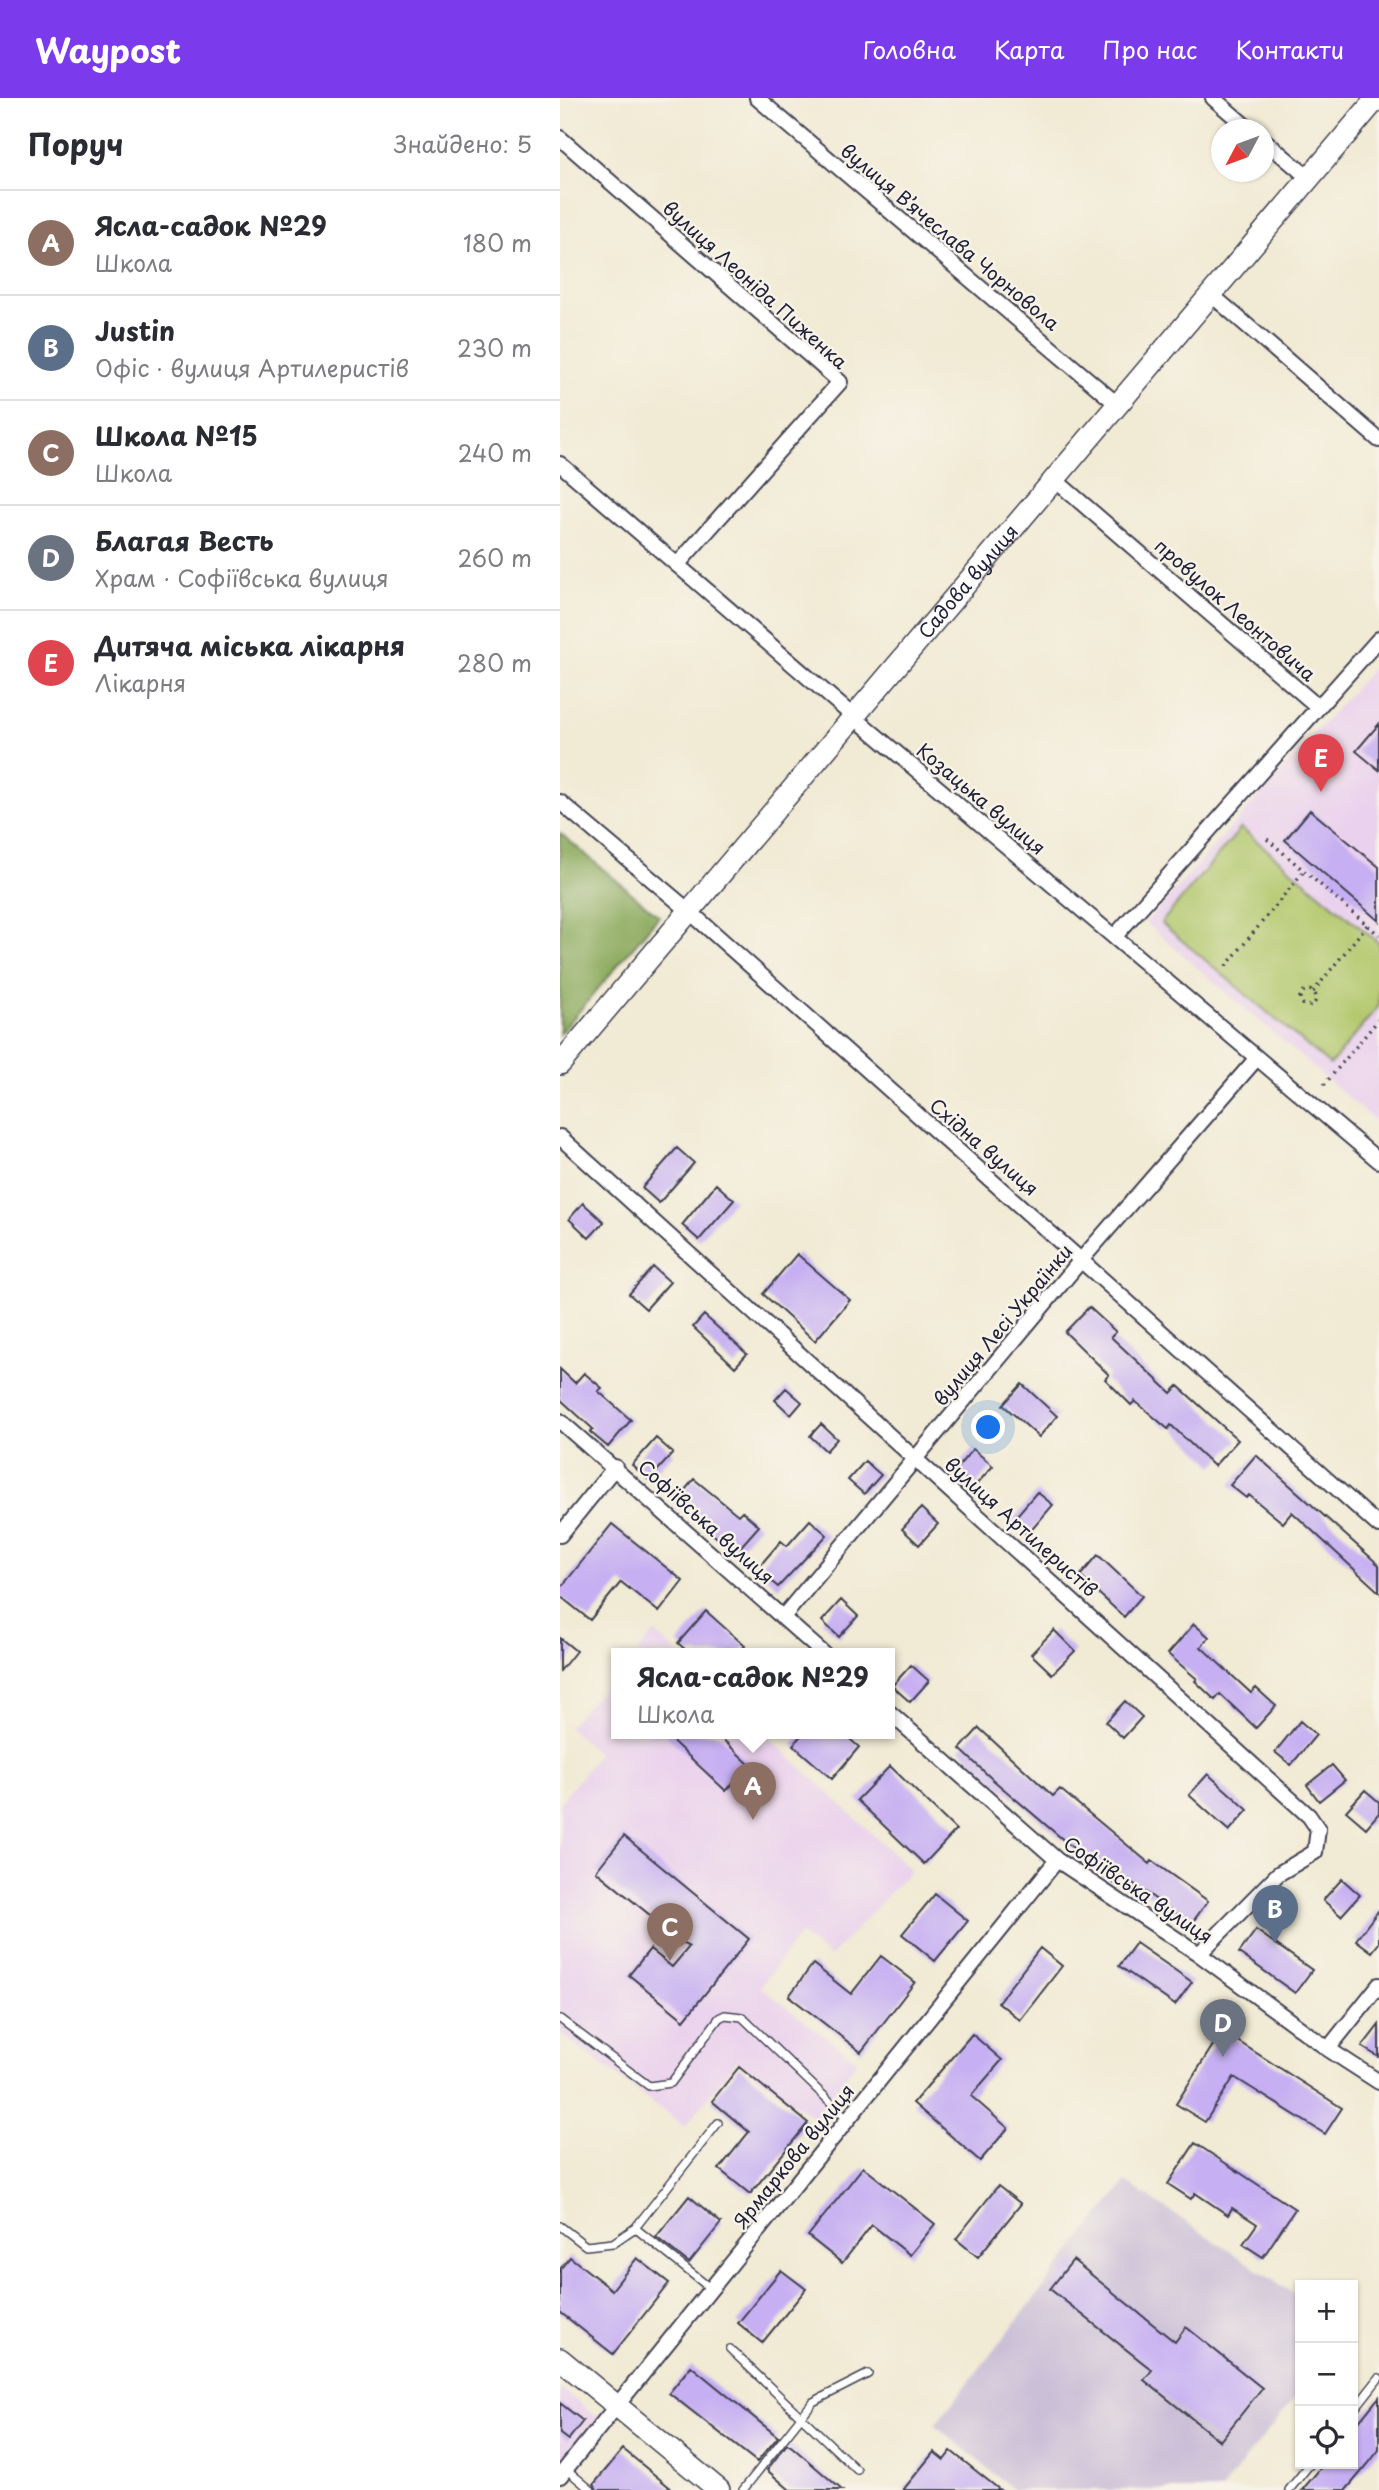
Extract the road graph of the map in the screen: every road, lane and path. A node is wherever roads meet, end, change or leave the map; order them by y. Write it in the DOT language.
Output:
graph roads {
  1 [pos="757,98"];
  2 [pos="1213,98"];
  3 [pos="1377,98"];
  4 [pos="1237,119"];
  5 [pos="560,138"];
  6 [pos="1274,149"];
  7 [pos="1310,179"];
  8 [pos="1213,296"];
  9 [pos="1118,405"];
  10 [pos="1379,440"];
  11 [pos="560,464"];
  12 [pos="1054,479"];
  13 [pos="677,565"];
  14 [pos="1379,639"];
  15 [pos="1318,707"];
  16 [pos="854,718"];
  17 [pos="560,802"];
  18 [pos="1267,839"];
  19 [pos="1304,871"];
  20 [pos="689,911"];
  21 [pos="1367,925"];
  22 [pos="1379,935"];
  23 [pos="1115,936"];
  24 [pos="1226,966"];
  25 [pos="1313,992"];
  26 [pos="1379,1018"];
  27 [pos="1256,1059"];
  28 [pos="560,1065"];
  29 [pos="1324,1085"];
  30 [pos="560,1137"];
  31 [pos="1379,1161"];
  32 [pos="1082,1259"];
  33 [pos="560,1421"];
  34 [pos="917,1459"];
  35 [pos="615,1467"];
  36 [pos="1379,1526"];
  37 [pos="560,1535"];
  38 [pos="783,1617"];
  39 [pos="817,1648"];
  40 [pos="895,1717"];
  41 [pos="1057,1860"];
  42 [pos="1199,1954"];
  43 [pos="1379,1985"];
  44 [pos="560,2019"];
  45 [pos="1328,2049"];
  46 [pos="1379,2082"];
  47 [pos="848,2119"];
  48 [pos="718,2123"];
  49 [pos="560,2226"];
  50 [pos="635,2228"];
  51 [pos="711,2289"];
  52 [pos="730,2349"];
  53 [pos="560,2359"];
  54 [pos="868,2374"];
  55 [pos="1379,2378"];
  56 [pos="617,2406"];
  57 [pos="1357,2406"];
  58 [pos="800,2418"];
  59 [pos="1306,2469"];
  60 [pos="857,2470"];
  61 [pos="563,2473"];
  62 [pos="591,2490"];
  63 [pos="719,2490"];
  64 [pos="743,2490"];
  65 [pos="1289,2490"];
  1 -- 9 [label="street, вулиця Вʼячеслава Чорновола"];
  2 -- 4 [label="street"];
  3 -- 7 [label="street, Садова вулиця"];
  5 -- 13 [label="street, вулиця Леоніда Пиженка"];
  6 -- 7 [label="street"];
  7 -- 8 [label="street, Садова вулиця"];
  8 -- 9 [label="street, Садова вулиця"];
  8 -- 10 [label="street"];
  9 -- 12 [label="street, Садова вулиця"];
  11 -- 13 [label="street, Козацька вулиця"];
  12 -- 15 [label="street, провулок Леонтовича"];
  12 -- 16 [label="street, Садова вулиця"];
  13 -- 16 [label="street, Козацька вулиця"];
  14 -- 15 [label="street"];
  15 -- 23 [label="street, провулок Леонтовича"];
  16 -- 20 [label="street, Садова вулиця"];
  16 -- 23 [label="street, Козацька вулиця"];
  17 -- 20 [label="street, Східна вулиця"];
  18 -- 19 [label="path"];
  19 -- 21 [label="path"];
  19 -- 24 [label="path"];
  20 -- 28 [label="street, Садова вулиця"];
  20 -- 32 [label="street, Східна вулиця"];
  21 -- 22 [label="path"];
  21 -- 25 [label="path"];
  23 -- 27 [label="street, Козацька вулиця"];
  25 -- 25 [label="path"];
  26 -- 29 [label="path"];
  27 -- 31 [label="street, Козацька вулиця"];
  27 -- 32 [label="street, вулиця Лесі Українки"];
  30 -- 34 [label="street, вулиця Артилеристів"];
  32 -- 34 [label="street, вулиця Лесі Українки"];
  32 -- 36 [label="street, Східна вулиця"];
  33 -- 35 [label="street, Софіївська вулиця"];
  34 -- 38 [label="street, вулиця Лесі Українки"];
  34 -- 42 [label="street, вулиця Артилеристів"];
  35 -- 37 [label="street"];
  35 -- 38 [label="street, Софіївська вулиця"];
  38 -- 39 [label="street, Софіївська вулиця"];
  40 -- 41 [label="street, Софіївська вулиця"];
  41 -- 42 [label="street, Софіївська вулиця"];
  41 -- 47 [label="street, Ярмаркова вулиця"];
  42 -- 45 [label="street, Софіївська вулиця"];
  43 -- 45 [label="street"];
  44 -- 47 [label="lane"];
  45 -- 46 [label="street, Софіївська вулиця"];
  47 -- 51 [label="street, Ярмаркова вулиця"];
  48 -- 50 [label="lane"];
  49 -- 50 [label="lane"];
  50 -- 51 [label="lane"];
  51 -- 56 [label="street, Ярмаркова вулиця"];
  52 -- 58 [label="lane"];
  53 -- 56 [label="street"];
  54 -- 58 [label="lane"];
  55 -- 57 [label="lane"];
  56 -- 61 [label="street, Ярмаркова вулиця"];
  56 -- 63 [label="street"];
  58 -- 60 [label="lane"];
  58 -- 64 [label="lane"];
  59 -- 65 [label="lane"];
  61 -- 62 [label="lane"];
}
